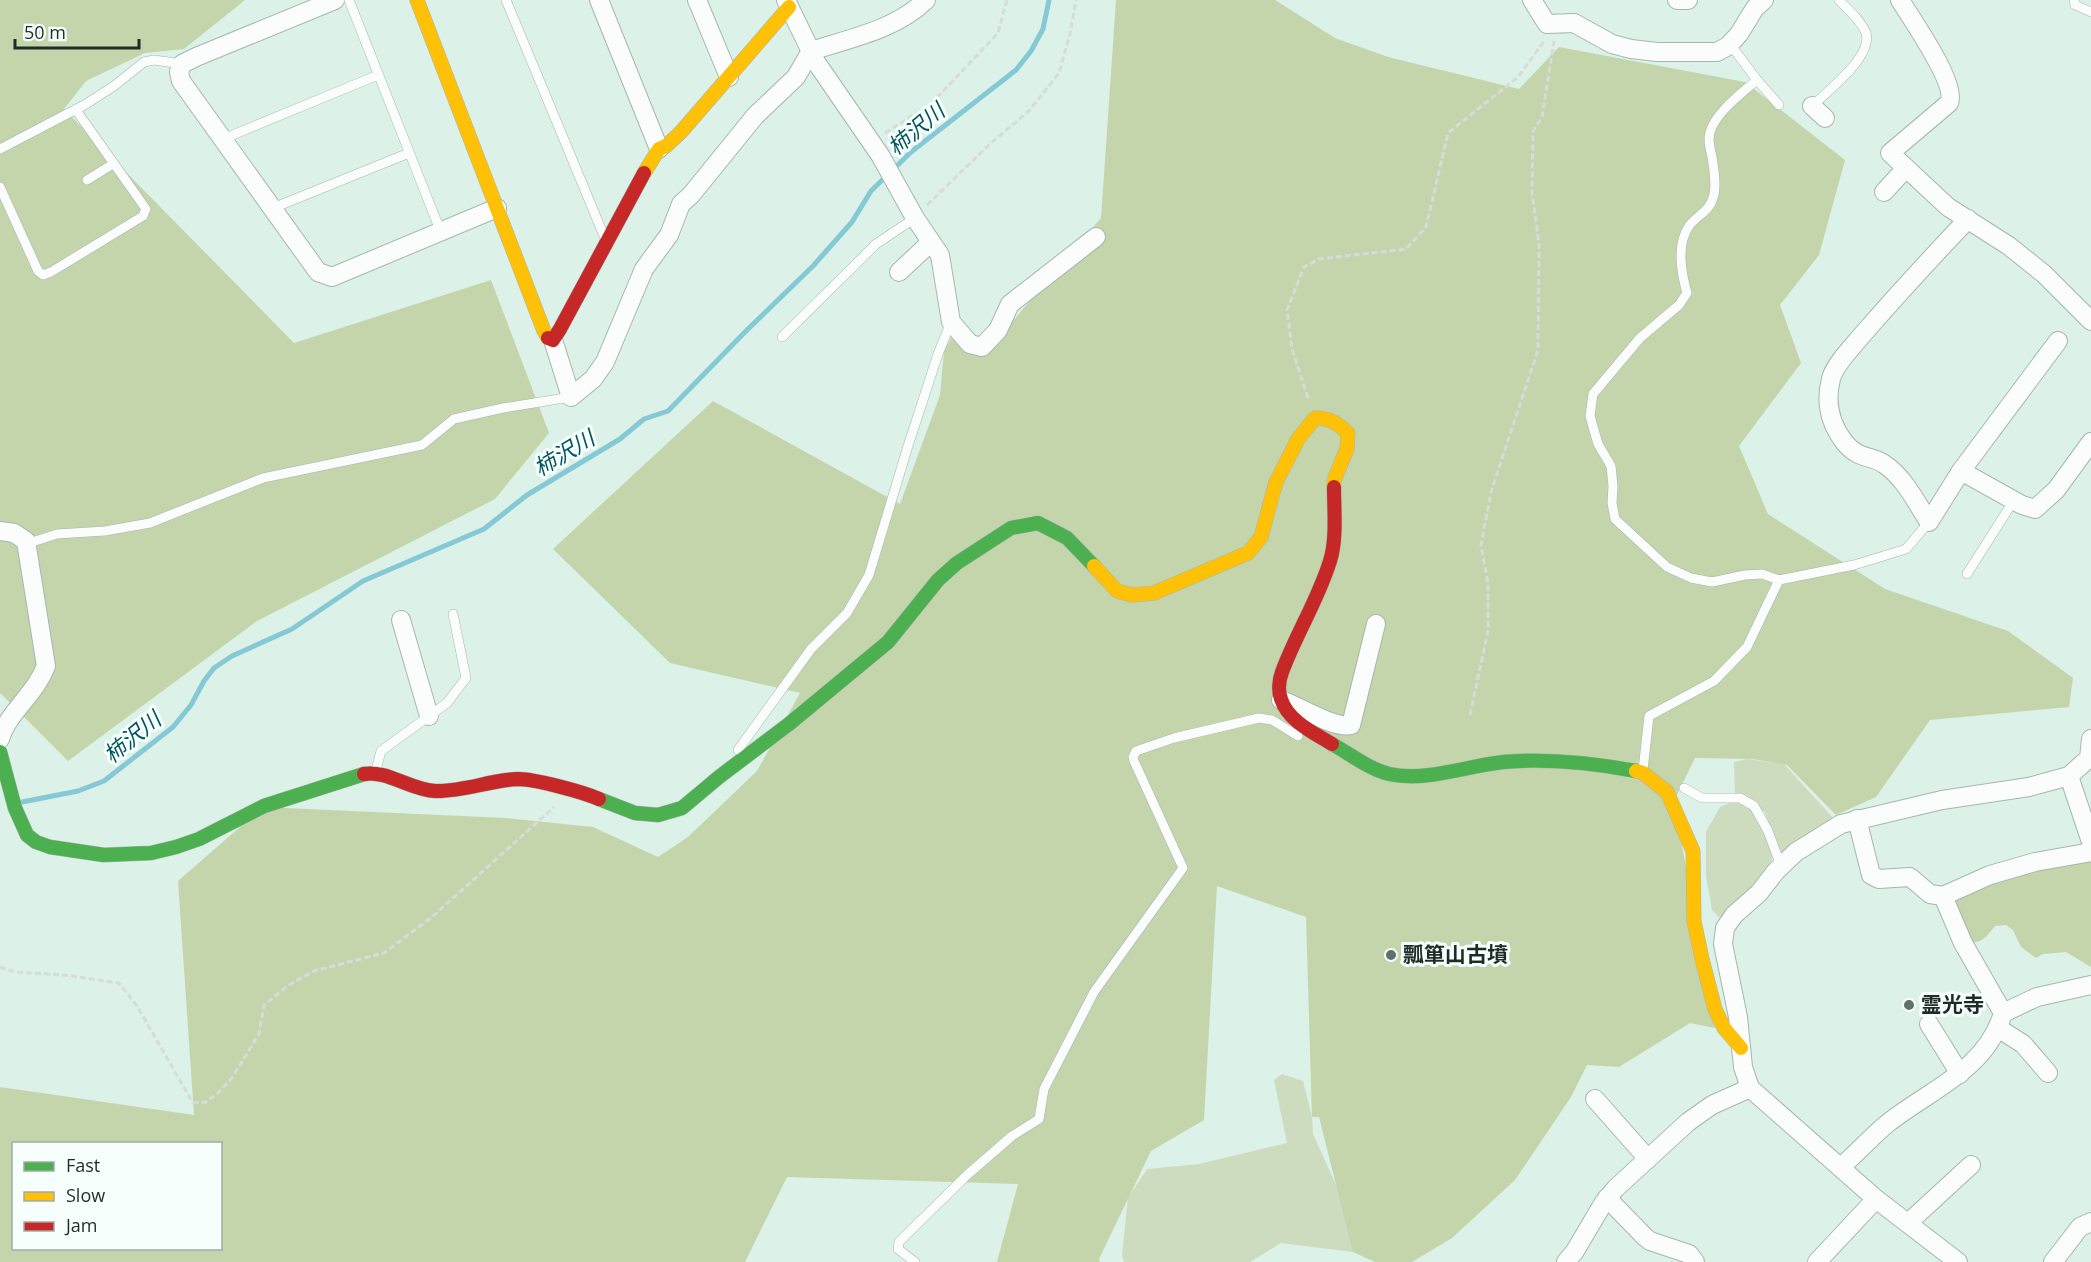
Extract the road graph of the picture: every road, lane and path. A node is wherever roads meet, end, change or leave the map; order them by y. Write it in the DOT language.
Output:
graph roads {
  1 [pos="335,0"];
  2 [pos="349,0"];
  3 [pos="506,0"];
  4 [pos="599,0"];
  5 [pos="697,0"];
  6 [pos="926,0"];
  7 [pos="1007,0"];
  8 [pos="1076,0"];
  9 [pos="1532,0"];
  10 [pos="1677,0"];
  11 [pos="1688,0"];
  12 [pos="1764,0"];
  13 [pos="1839,0"];
  14 [pos="2074,0"];
  15 [pos="422,1"];
  16 [pos="1906,2"];
  17 [pos="788,3"];
  18 [pos="2091,12"];
  19 [pos="1557,24"];
  20 [pos="1730,44"];
  21 [pos="811,51"];
  22 [pos="182,64"];
  23 [pos="378,75"];
  24 [pos="729,77"];
  25 [pos="1757,80"];
  26 [pos="1779,105"];
  27 [pos="76,110"];
  28 [pos="1819,112"];
  29 [pos="223,139"];
  30 [pos="0,148"];
  31 [pos="659,149"];
  32 [pos="875,149"];
  33 [pos="409,153"];
  34 [pos="113,164"];
  35 [pos="1906,168"];
  36 [pos="87,180"];
  37 [pos="0,187"];
  38 [pos="1884,192"];
  39 [pos="273,208"];
  40 [pos="497,208"];
  41 [pos="913,214"];
  42 [pos="1968,219"];
  43 [pos="440,230"];
  44 [pos="1096,237"];
  45 [pos="607,241"];
  46 [pos="931,242"];
  47 [pos="899,272"];
  48 [pos="2091,321"];
  49 [pos="951,322"];
  50 [pos="782,338"];
  51 [pos="553,340"];
  52 [pos="2058,341"];
  53 [pos="571,397"];
  54 [pos="1315,418"];
  55 [pos="2091,442"];
  56 [pos="1961,471"];
  57 [pos="2014,500"];
  58 [pos="1929,522"];
  59 [pos="0,531"];
  60 [pos="26,544"];
  61 [pos="1967,574"];
  62 [pos="1779,580"];
  63 [pos="453,615"];
  64 [pos="401,620"];
  65 [pos="1376,624"];
  66 [pos="1281,700"];
  67 [pos="1470,715"];
  68 [pos="429,716"];
  69 [pos="0,739"];
  70 [pos="2091,739"];
  71 [pos="0,752"];
  72 [pos="1359,760"];
  73 [pos="375,772"];
  74 [pos="1643,773"];
  75 [pos="2069,776"];
  76 [pos="719,777"];
  77 [pos="1684,788"];
  78 [pos="574,790"];
  79 [pos="1857,819"];
  80 [pos="2091,842"];
  81 [pos="2091,852"];
  82 [pos="1781,866"];
  83 [pos="1943,896"];
  84 [pos="0,967"];
  85 [pos="2091,985"];
  86 [pos="2001,1020"];
  87 [pos="1929,1024"];
  88 [pos="1741,1048"];
  89 [pos="2048,1072"];
  90 [pos="1960,1074"];
  91 [pos="1750,1088"];
  92 [pos="1595,1099"];
  93 [pos="1648,1159"];
  94 [pos="1971,1165"];
  95 [pos="1841,1167"];
  96 [pos="1607,1198"];
  97 [pos="1876,1199"];
  98 [pos="2091,1222"];
  99 [pos="1908,1223"];
  100 [pos="1950,1259"];
  101 [pos="915,1262"];
  102 [pos="1566,1262"];
  103 [pos="1695,1262"];
  104 [pos="1817,1262"];
  105 [pos="2053,1262"];
  1 -- 22 [label="street"];
  2 -- 23 [label="lane"];
  3 -- 45 [label="lane"];
  4 -- 31 [label="street"];
  5 -- 24 [label="street"];
  6 -- 21 [label="street"];
  7 -- 32 [label="path"];
  8 -- 41 [label="path"];
  9 -- 19 [label="street"];
  10 -- 11 [label="street"];
  12 -- 20 [label="street"];
  13 -- 28 [label="lane"];
  14 -- 18 [label="lane"];
  15 -- 40 [label="street"];
  16 -- 35 [label="street"];
  17 -- 21 [label="street"];
  17 -- 24 [label="street"];
  19 -- 20 [label="street"];
  19 -- 54 [label="path"];
  19 -- 67 [label="path"];
  20 -- 25 [label="lane"];
  21 -- 32 [label="street"];
  21 -- 53 [label="street"];
  22 -- 27 [label="lane"];
  22 -- 29 [label="street"];
  23 -- 29 [label="lane"];
  23 -- 33 [label="lane"];
  24 -- 31 [label="street"];
  25 -- 26 [label="lane"];
  25 -- 62 [label="lane"];
  27 -- 30 [label="lane"];
  27 -- 34 [label="lane"];
  29 -- 39 [label="street"];
  31 -- 45 [label="street"];
  32 -- 41 [label="street"];
  33 -- 39 [label="lane"];
  33 -- 43 [label="lane"];
  34 -- 36 [label="lane"];
  34 -- 37 [label="lane"];
  35 -- 38 [label="street"];
  35 -- 42 [label="street"];
  39 -- 43 [label="street"];
  40 -- 43 [label="street"];
  40 -- 51 [label="street"];
  41 -- 46 [label="street"];
  41 -- 50 [label="lane"];
  42 -- 48 [label="street"];
  42 -- 58 [label="street"];
  44 -- 49 [label="street"];
  45 -- 51 [label="street"];
  46 -- 47 [label="street"];
  46 -- 49 [label="street"];
  49 -- 76 [label="lane"];
  51 -- 53 [label="street"];
  52 -- 56 [label="street"];
  53 -- 60 [label="lane"];
  54 -- 66 [label="street"];
  54 -- 76 [label="street"];
  55 -- 57 [label="street"];
  56 -- 57 [label="street"];
  56 -- 58 [label="street"];
  57 -- 61 [label="lane"];
  58 -- 62 [label="lane"];
  59 -- 60 [label="street"];
  60 -- 69 [label="street"];
  62 -- 74 [label="lane"];
  63 -- 68 [label="lane"];
  64 -- 68 [label="street"];
  65 -- 66 [label="street"];
  66 -- 72 [label="street"];
  68 -- 73 [label="lane"];
  70 -- 75 [label="street"];
  71 -- 73 [label="street"];
  72 -- 74 [label="street"];
  72 -- 101 [label="lane"];
  73 -- 78 [label="street"];
  74 -- 88 [label="street"];
  75 -- 79 [label="street"];
  75 -- 80 [label="street"];
  76 -- 78 [label="street"];
  77 -- 82 [label="lane"];
  78 -- 84 [label="path"];
  79 -- 82 [label="street"];
  79 -- 83 [label="street"];
  81 -- 83 [label="street"];
  82 -- 88 [label="street"];
  83 -- 86 [label="street"];
  85 -- 86 [label="street"];
  86 -- 89 [label="street"];
  86 -- 90 [label="street"];
  87 -- 90 [label="street"];
  88 -- 91 [label="street"];
  90 -- 95 [label="street"];
  91 -- 93 [label="street"];
  91 -- 95 [label="street"];
  92 -- 93 [label="street"];
  93 -- 96 [label="street"];
  94 -- 99 [label="street"];
  95 -- 97 [label="street"];
  96 -- 102 [label="street"];
  96 -- 103 [label="street"];
  97 -- 99 [label="street"];
  97 -- 104 [label="street"];
  98 -- 105 [label="street"];
  99 -- 100 [label="street"];
}
